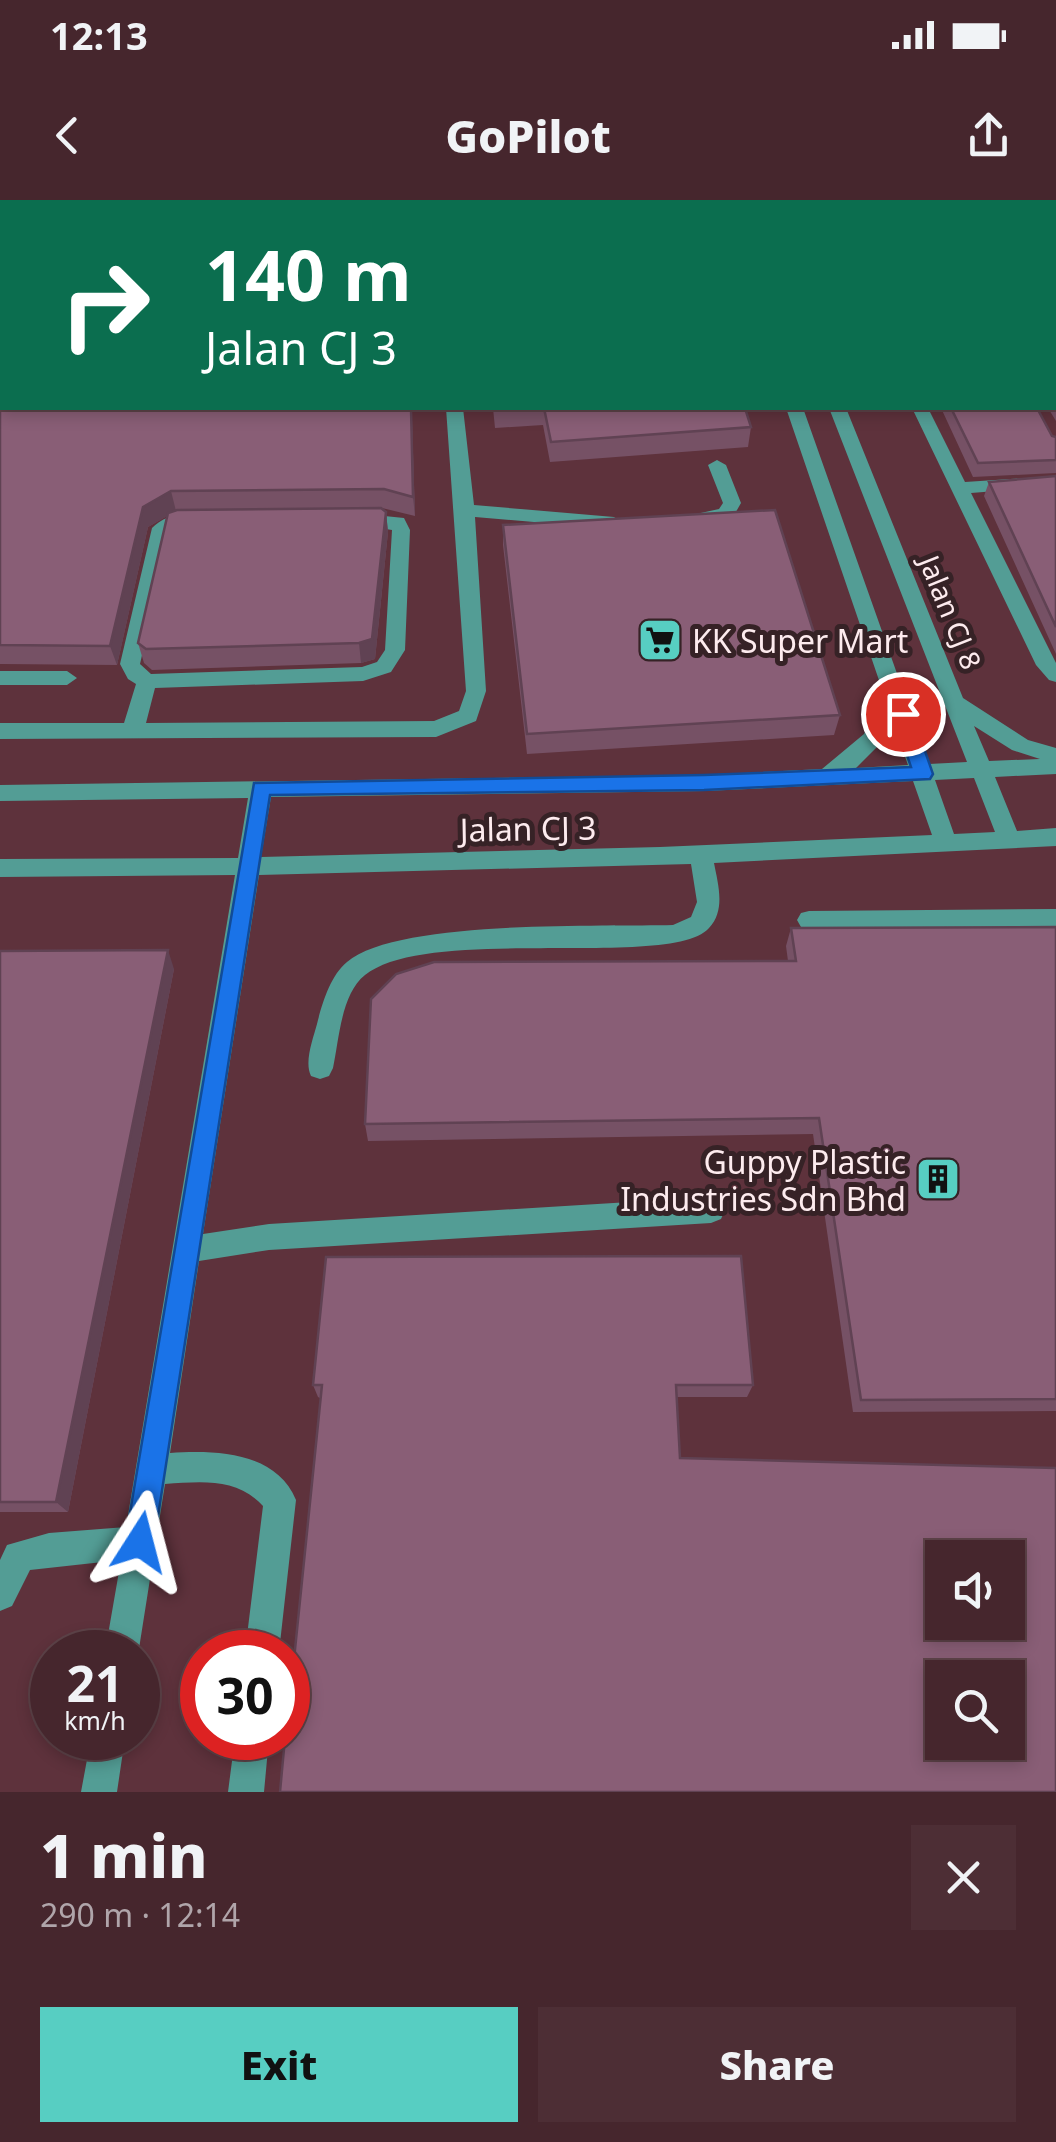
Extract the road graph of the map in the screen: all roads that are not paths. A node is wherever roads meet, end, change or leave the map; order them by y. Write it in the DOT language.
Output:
graph roads {
  1 [pos="454,410"];
  2 [pos="795,410"];
  3 [pos="838,410"];
  4 [pos="921,410"];
  5 [pos="717,464"];
  6 [pos="1056,480"];
  7 [pos="958,488"];
  8 [pos="465,511"];
  9 [pos="330,519"];
  10 [pos="216,520"];
  11 [pos="674,522"];
  12 [pos="640,523"];
  13 [pos="1056,675"];
  14 [pos="0,678"];
  15 [pos="67,678"];
  16 [pos="148,681"];
  17 [pos="892,685"];
  18 [pos="955,703"];
  19 [pos="133,730"];
  20 [pos="0,731"];
  21 [pos="1056,756"];
  22 [pos="1056,766"];
  23 [pos="981,770"];
  24 [pos="923,774"];
  25 [pos="826,777"];
  26 [pos="261,788"];
  27 [pos="0,792"];
  28 [pos="1056,836"];
  29 [pos="1009,840"];
  30 [pos="946,843"];
  31 [pos="702,857"];
  32 [pos="0,868"];
  33 [pos="248,868"];
  34 [pos="1056,918"];
  35 [pos="809,920"];
  36 [pos="320,1068"];
  37 [pos="711,1210"];
  38 [pos="186,1250"];
  39 [pos="151,1468"];
  40 [pos="140,1542"];
  41 [pos="0,1594"];
  42 [pos="126,1630"];
  43 [pos="265,1630"];
  44 [pos="104,1760"];
  45 [pos="250,1760"];
  46 [pos="99,1792"];
  47 [pos="246,1792"];
  1 -- 8 [label="street"];
  2 -- 17 [label="street"];
  3 -- 18 [label="street, Jalan CJ 8"];
  4 -- 7 [label="street"];
  5 -- 11 [label="street"];
  6 -- 7 [label="street"];
  7 -- 13 [label="street"];
  8 -- 12 [label="street"];
  8 -- 19 [label="street"];
  9 -- 16 [label="street"];
  10 -- 16 [label="street"];
  14 -- 15 [label="street"];
  16 -- 19 [label="street"];
  17 -- 24 [label="street"];
  17 -- 25 [label="street"];
  18 -- 21 [label="street"];
  18 -- 23 [label="street, Jalan CJ 8"];
  19 -- 20 [label="street"];
  22 -- 23 [label="street, Jalan CJ 3"];
  23 -- 24 [label="street, Jalan CJ 3"];
  23 -- 29 [label="street, Jalan CJ 8"];
  24 -- 25 [label="street, Jalan CJ 3"];
  24 -- 30 [label="street"];
  25 -- 26 [label="street, Jalan CJ 3"];
  26 -- 27 [label="street, Jalan CJ 3"];
  26 -- 33 [label="street"];
  28 -- 29 [label="street, Jalan CJ 3"];
  29 -- 30 [label="street, Jalan CJ 3"];
  30 -- 31 [label="street, Jalan CJ 3"];
  31 -- 33 [label="street, Jalan CJ 3"];
  31 -- 36 [label="street"];
  32 -- 33 [label="street, Jalan CJ 3"];
  33 -- 38 [label="street"];
  34 -- 35 [label="street"];
  37 -- 38 [label="street"];
  38 -- 39 [label="street"];
  39 -- 40 [label="street"];
  39 -- 43 [label="street"];
  40 -- 41 [label="street"];
  40 -- 42 [label="street"];
  44 -- 46 [label="street"];
  45 -- 47 [label="street"];
}
